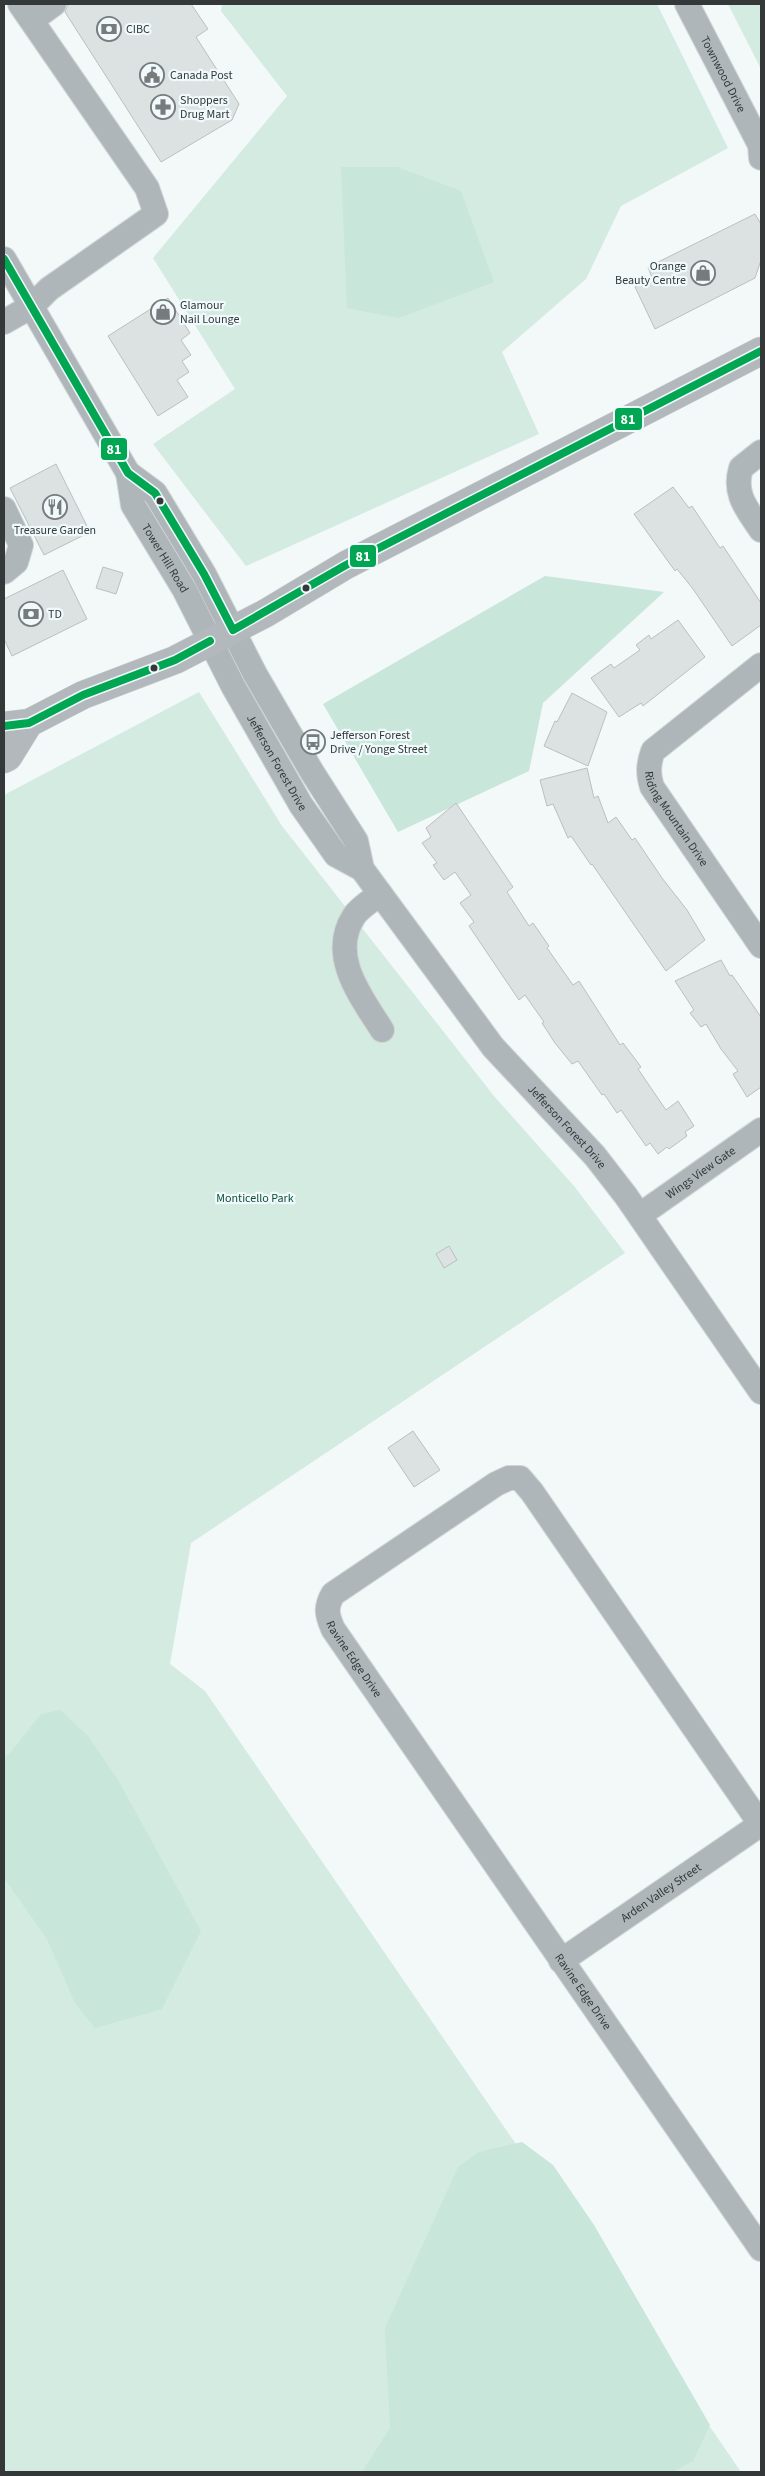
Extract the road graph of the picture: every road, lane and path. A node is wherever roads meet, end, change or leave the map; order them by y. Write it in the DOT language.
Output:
graph roads {
  1 [pos="54,4"];
  2 [pos="687,4"];
  3 [pos="26,12"];
  4 [pos="761,148"];
  5 [pos="4,259"];
  6 [pos="32,306"];
  7 [pos="4,322"];
  8 [pos="761,351"];
  9 [pos="761,452"];
  10 [pos="4,509"];
  11 [pos="761,530"];
  12 [pos="4,572"];
  13 [pos="222,636"];
  14 [pos="761,665"];
  15 [pos="16,725"];
  16 [pos="4,759"];
  17 [pos="380,894"];
  18 [pos="761,946"];
  19 [pos="382,1030"];
  20 [pos="761,1130"];
  21 [pos="640,1215"];
  22 [pos="761,1392"];
  23 [pos="761,1824"];
  24 [pos="561,1961"];
  25 [pos="761,2249"];
  1 -- 3 [label="street"];
  2 -- 4 [label="street, Townwood Drive"];
  3 -- 6 [label="street"];
  5 -- 6 [label="street, Tower Hill Road"];
  6 -- 7 [label="street"];
  6 -- 13 [label="street, Tower Hill Road"];
  8 -- 13 [label="main road"];
  9 -- 11 [label="street"];
  10 -- 12 [label="street"];
  13 -- 15 [label="main road"];
  13 -- 17 [label="street, Jefferson Forest Drive"];
  14 -- 18 [label="street, Riding Mountain Drive"];
  15 -- 16 [label="main road"];
  17 -- 19 [label="street"];
  17 -- 21 [label="street, Jefferson Forest Drive"];
  20 -- 21 [label="street, Wings View Gate"];
  21 -- 22 [label="street, Jefferson Forest Drive"];
  23 -- 24 [label="street, Arden Valley Street"];
  23 -- 24 [label="street, Ravine Edge Drive"];
  24 -- 25 [label="street, Ravine Edge Drive"];
}
